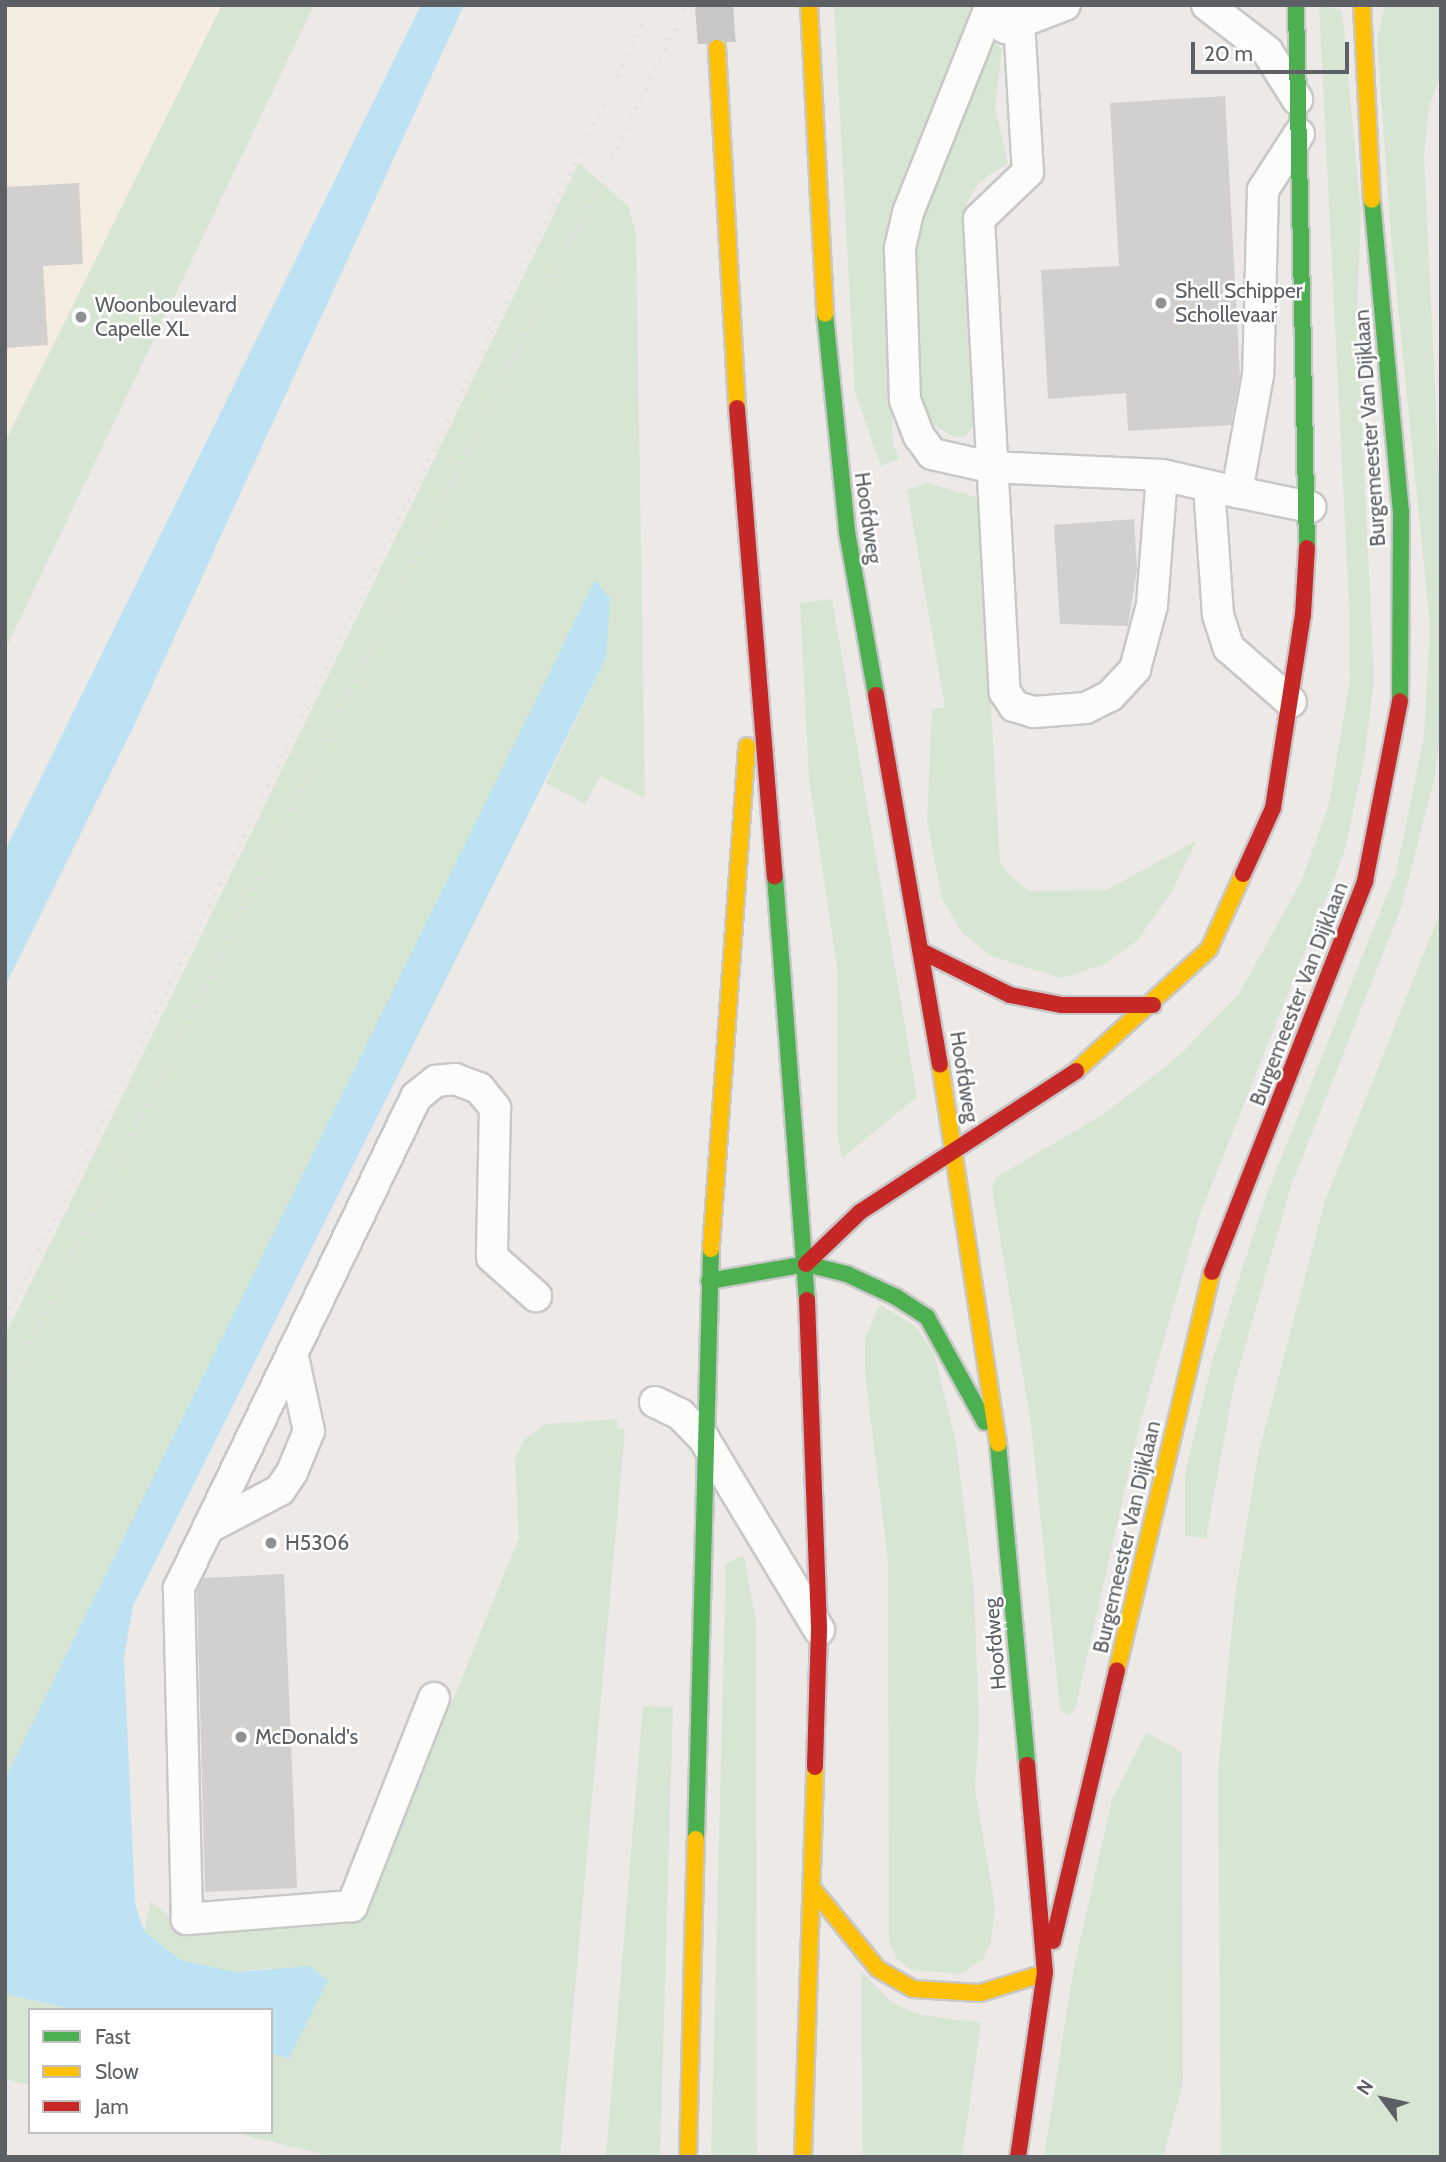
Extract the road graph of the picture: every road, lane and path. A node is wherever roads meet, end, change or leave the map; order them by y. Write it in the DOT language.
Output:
graph roads {
  1 [pos="809,5"];
  2 [pos="991,5"];
  3 [pos="1065,5"];
  4 [pos="1207,5"];
  5 [pos="1296,5"];
  6 [pos="1362,5"];
  7 [pos="1020,14"];
  8 [pos="978,36"];
  9 [pos="716,48"];
  10 [pos="1297,99"];
  11 [pos="1299,134"];
  12 [pos="990,467"];
  13 [pos="1162,475"];
  14 [pos="1223,489"];
  15 [pos="1310,507"];
  16 [pos="756,615"];
  17 [pos="1291,702"];
  18 [pos="923,952"];
  19 [pos="1153,1005"];
  20 [pos="955,1147"];
  21 [pos="806,1264"];
  22 [pos="709,1281"];
  23 [pos="536,1296"];
  24 [pos="293,1357"];
  25 [pos="655,1402"];
  26 [pos="704,1439"];
  27 [pos="999,1449"];
  28 [pos="208,1528"];
  29 [pos="819,1630"];
  30 [pos="434,1698"];
  31 [pos="813,1889"];
  32 [pos="1045,1973"];
  33 [pos="688,2157"];
  34 [pos="803,2157"];
  35 [pos="1018,2157"];
  1 -- 18 [label="main road, Hoofdweg"];
  2 -- 8 [label="lane"];
  3 -- 7 [label="lane"];
  4 -- 10 [label="lane"];
  5 -- 10 [label="main road"];
  6 -- 32 [label="main road, Burgemeester Van Dijklaan"];
  7 -- 8 [label="lane"];
  7 -- 12 [label="lane"];
  8 -- 12 [label="lane"];
  9 -- 16 [label="main road"];
  10 -- 11 [label="main road"];
  11 -- 14 [label="lane"];
  11 -- 15 [label="main road"];
  12 -- 13 [label="lane"];
  12 -- 13 [label="lane"];
  13 -- 14 [label="lane"];
  14 -- 15 [label="lane"];
  14 -- 17 [label="lane"];
  15 -- 17 [label="main road"];
  16 -- 21 [label="main road"];
  16 -- 22 [label="main road"];
  17 -- 19 [label="main road"];
  18 -- 19 [label="main road"];
  18 -- 20 [label="main road, Hoofdweg"];
  19 -- 20 [label="main road"];
  20 -- 21 [label="main road"];
  20 -- 27 [label="main road, Hoofdweg"];
  21 -- 22 [label="main road"];
  21 -- 27 [label="main road"];
  21 -- 29 [label="main road"];
  22 -- 26 [label="main road"];
  23 -- 24 [label="lane"];
  24 -- 28 [label="lane"];
  24 -- 28 [label="lane"];
  25 -- 26 [label="lane"];
  26 -- 29 [label="lane"];
  26 -- 33 [label="main road"];
  27 -- 32 [label="main road, Hoofdweg"];
  28 -- 30 [label="lane"];
  29 -- 31 [label="main road"];
  31 -- 32 [label="main road"];
  31 -- 34 [label="main road"];
  32 -- 35 [label="main road, Hoofdweg"];
}
